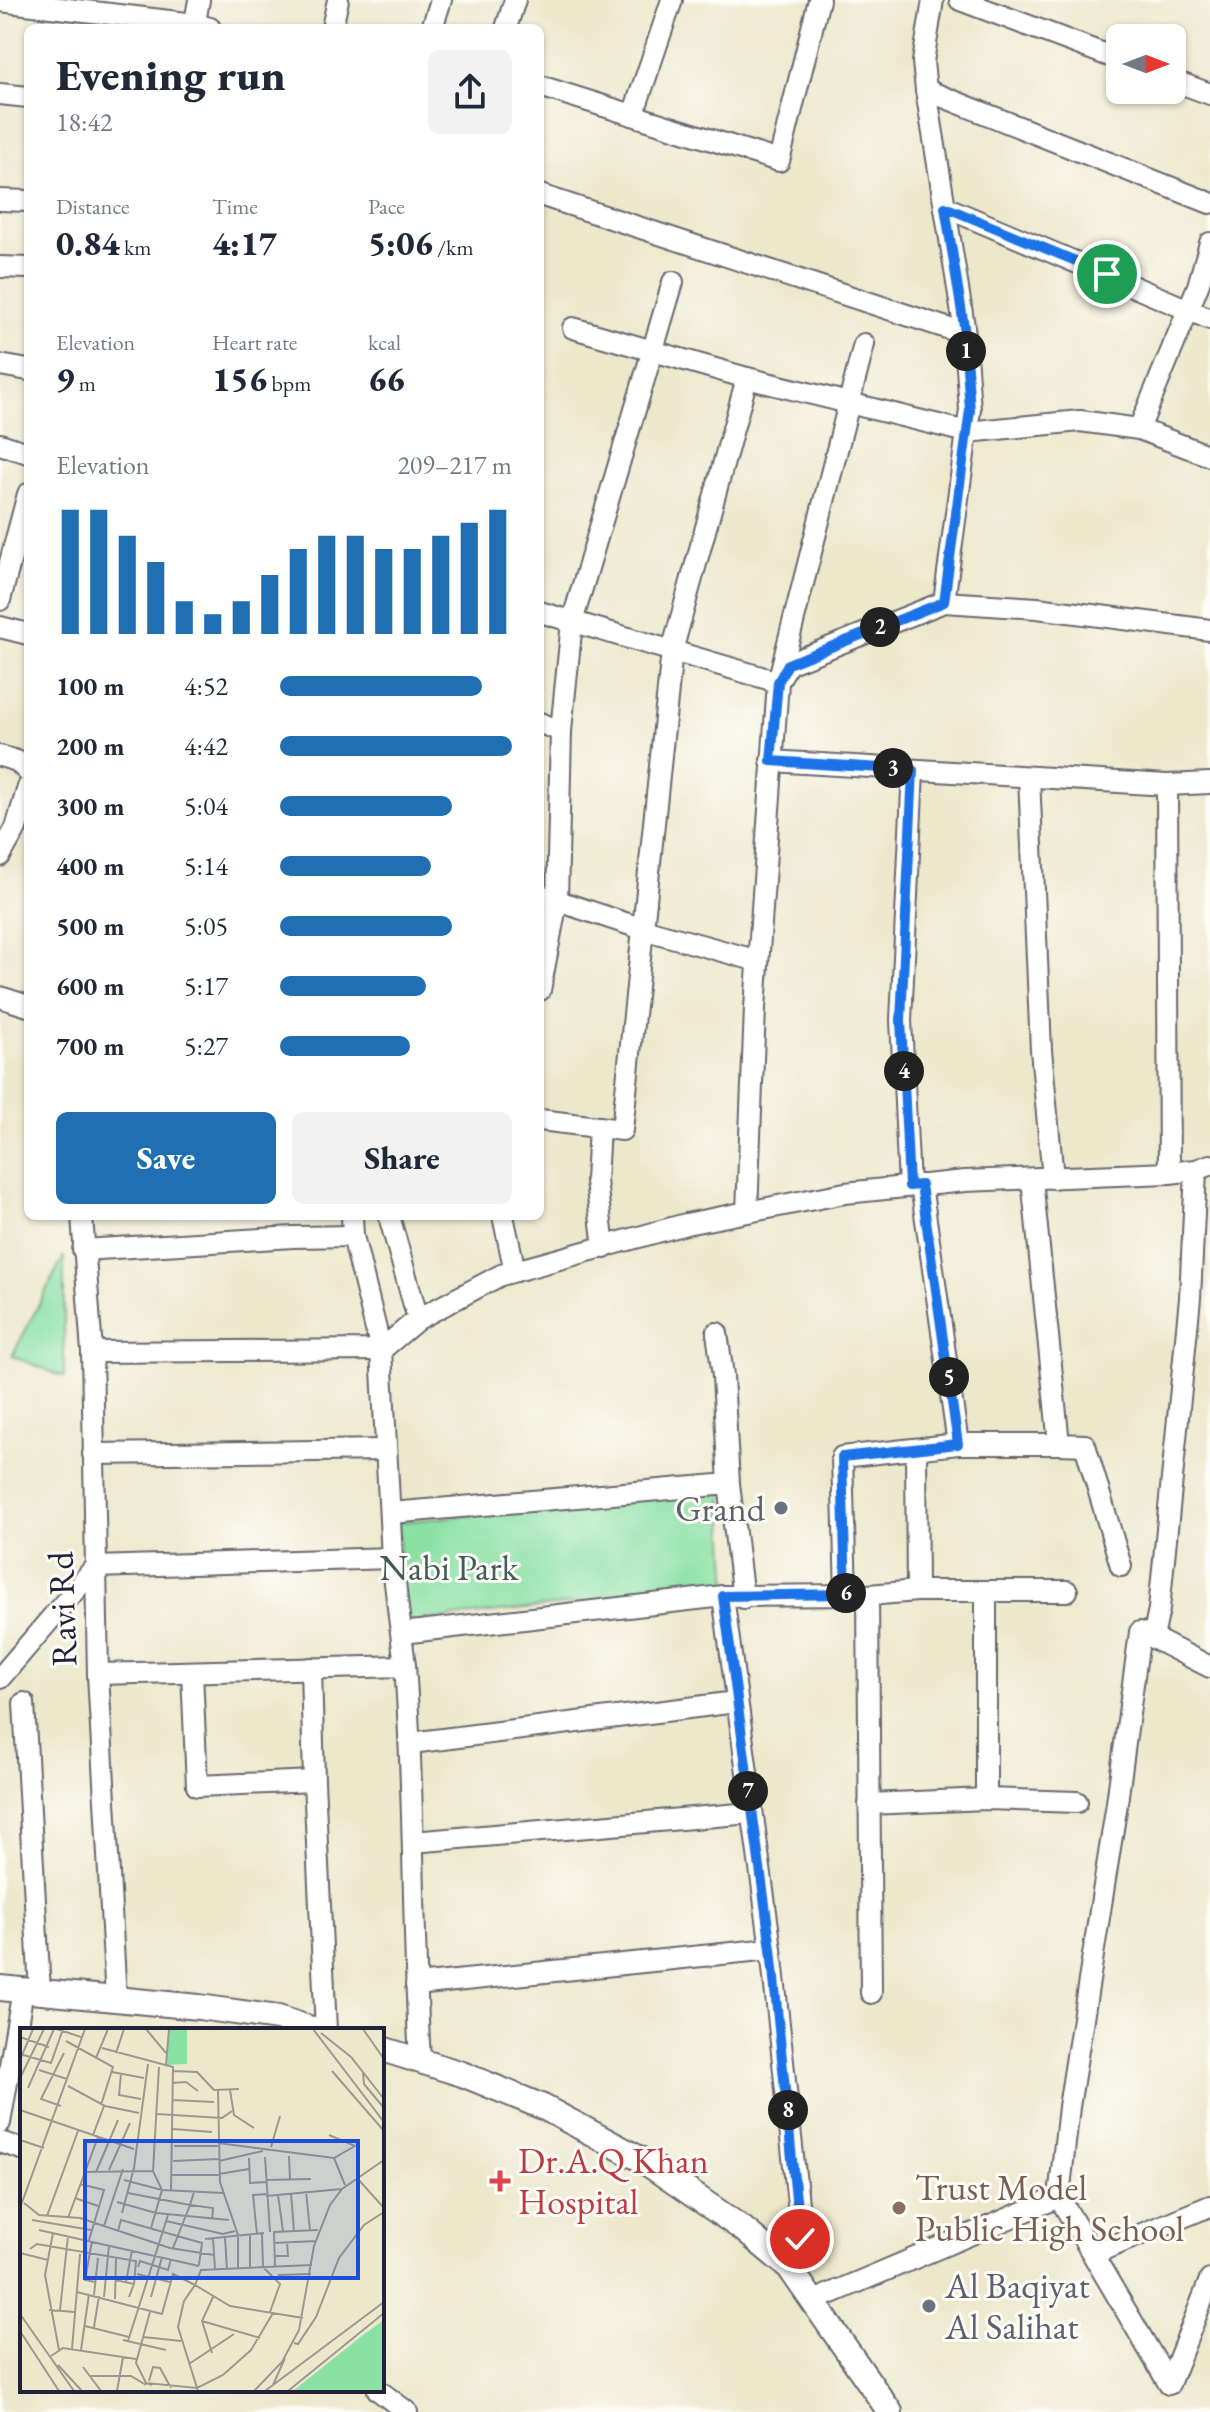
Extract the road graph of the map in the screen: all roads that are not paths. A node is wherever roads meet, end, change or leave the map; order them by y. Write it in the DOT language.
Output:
graph roads {
  1 [pos="199,0"];
  2 [pos="338,0"];
  3 [pos="441,0"];
  4 [pos="515,0"];
  5 [pos="672,0"];
  6 [pos="819,0"];
  7 [pos="933,0"];
  8 [pos="960,0"];
  9 [pos="0,1"];
  10 [pos="177,24"];
  11 [pos="200,24"];
  12 [pos="333,24"];
  13 [pos="433,24"];
  14 [pos="507,24"];
  15 [pos="1106,55"];
  16 [pos="1186,85"];
  17 [pos="544,87"];
  18 [pos="926,90"];
  19 [pos="0,94"];
  20 [pos="1210,94"];
  21 [pos="24,97"];
  22 [pos="633,115"];
  23 [pos="544,196"];
  24 [pos="0,200"];
  25 [pos="24,201"];
  26 [pos="1210,203"];
  27 [pos="945,207"];
  28 [pos="1210,243"];
  29 [pos="0,267"];
  30 [pos="24,268"];
  31 [pos="673,282"];
  32 [pos="1188,308"];
  33 [pos="1210,319"];
  34 [pos="573,328"];
  35 [pos="965,334"];
  36 [pos="864,344"];
  37 [pos="652,351"];
  38 [pos="0,365"];
  39 [pos="24,369"];
  40 [pos="747,378"];
  41 [pos="849,404"];
  42 [pos="1139,429"];
  43 [pos="967,432"];
  44 [pos="0,444"];
  45 [pos="24,452"];
  46 [pos="1210,456"];
  47 [pos="24,511"];
  48 [pos="14,553"];
  49 [pos="0,600"];
  50 [pos="944,602"];
  51 [pos="544,613"];
  52 [pos="572,622"];
  53 [pos="0,627"];
  54 [pos="1210,630"];
  55 [pos="24,633"];
  56 [pos="672,651"];
  57 [pos="778,682"];
  58 [pos="544,725"];
  59 [pos="561,731"];
  60 [pos="0,756"];
  61 [pos="771,761"];
  62 [pos="24,768"];
  63 [pos="913,770"];
  64 [pos="1029,777"];
  65 [pos="1210,783"];
  66 [pos="1167,785"];
  67 [pos="24,801"];
  68 [pos="0,856"];
  69 [pos="549,898"];
  70 [pos="643,929"];
  71 [pos="544,949"];
  72 [pos="758,961"];
  73 [pos="0,997"];
  74 [pos="24,1005"];
  75 [pos="544,1120"];
  76 [pos="599,1127"];
  77 [pos="1203,1168"];
  78 [pos="1169,1173"];
  79 [pos="1043,1178"];
  80 [pos="915,1186"];
  81 [pos="747,1212"];
  82 [pos="82,1220"];
  83 [pos="390,1220"];
  84 [pos="504,1220"];
  85 [pos="352,1226"];
  86 [pos="604,1248"];
  87 [pos="83,1250"];
  88 [pos="515,1271"];
  89 [pos="418,1319"];
  90 [pos="717,1333"];
  91 [pos="381,1350"];
  92 [pos="92,1352"];
  93 [pos="958,1444"];
  94 [pos="1059,1444"];
  95 [pos="385,1450"];
  96 [pos="916,1450"];
  97 [pos="93,1454"];
  98 [pos="729,1484"];
  99 [pos="391,1513"];
  100 [pos="392,1558"];
  101 [pos="1121,1566"];
  102 [pos="95,1567"];
  103 [pos="917,1591"];
  104 [pos="986,1591"];
  105 [pos="1067,1591"];
  106 [pos="846,1594"];
  107 [pos="868,1595"];
  108 [pos="733,1597"];
  109 [pos="402,1633"];
  110 [pos="1153,1638"];
  111 [pos="405,1666"];
  112 [pos="1210,1667"];
  113 [pos="311,1668"];
  114 [pos="192,1672"];
  115 [pos="98,1674"];
  116 [pos="0,1678"];
  117 [pos="736,1702"];
  118 [pos="24,1703"];
  119 [pos="411,1743"];
  120 [pos="314,1781"];
  121 [pos="986,1799"];
  122 [pos="1077,1802"];
  123 [pos="869,1804"];
  124 [pos="751,1813"];
  125 [pos="413,1842"];
  126 [pos="771,1949"];
  127 [pos="416,1985"];
  128 [pos="21,1990"];
  129 [pos="871,1993"];
  130 [pos="116,2000"];
  131 [pos="308,2028"];
  132 [pos="326,2028"];
  133 [pos="384,2050"];
  134 [pos="420,2060"];
  135 [pos="0,2123"];
  136 [pos="0,2142"];
  137 [pos="20,2148"];
  138 [pos="1059,2197"];
  139 [pos="1210,2206"];
  140 [pos="1093,2254"];
  141 [pos="789,2267"];
  142 [pos="1210,2280"];
  143 [pos="825,2296"];
  144 [pos="381,2392"];
  145 [pos="883,2409"];
  146 [pos="407,2412"];
  1 -- 11 [label="street"];
  2 -- 12 [label="street"];
  3 -- 13 [label="street"];
  4 -- 14 [label="street"];
  5 -- 22 [label="street"];
  6 -- 22 [label="street"];
  7 -- 18 [label="street"];
  8 -- 15 [label="street"];
  9 -- 10 [label="street"];
  16 -- 20 [label="street"];
  17 -- 22 [label="street"];
  18 -- 26 [label="street"];
  18 -- 27 [label="street"];
  19 -- 21 [label="street"];
  23 -- 35 [label="street"];
  24 -- 25 [label="street"];
  27 -- 32 [label="street"];
  27 -- 35 [label="street"];
  28 -- 32 [label="street"];
  29 -- 30 [label="street"];
  31 -- 37 [label="street"];
  32 -- 33 [label="street"];
  32 -- 42 [label="street"];
  34 -- 37 [label="street"];
  35 -- 43 [label="street"];
  36 -- 41 [label="street"];
  37 -- 40 [label="street"];
  37 -- 52 [label="street"];
  38 -- 39 [label="street"];
  40 -- 41 [label="street"];
  40 -- 56 [label="street"];
  41 -- 43 [label="street"];
  41 -- 57 [label="street"];
  42 -- 43 [label="street"];
  42 -- 46 [label="street"];
  43 -- 50 [label="street"];
  44 -- 45 [label="street"];
  47 -- 48 [label="street"];
  48 -- 49 [label="street"];
  50 -- 54 [label="street"];
  50 -- 57 [label="street"];
  51 -- 52 [label="street"];
  52 -- 56 [label="street"];
  52 -- 59 [label="street"];
  53 -- 55 [label="street"];
  56 -- 57 [label="street"];
  56 -- 70 [label="street"];
  57 -- 61 [label="street"];
  58 -- 59 [label="street"];
  59 -- 69 [label="street"];
  60 -- 62 [label="street"];
  61 -- 63 [label="street"];
  61 -- 72 [label="street"];
  63 -- 64 [label="street"];
  63 -- 80 [label="street"];
  64 -- 66 [label="street"];
  64 -- 79 [label="street"];
  65 -- 66 [label="street"];
  66 -- 78 [label="street"];
  67 -- 68 [label="street"];
  69 -- 70 [label="street"];
  69 -- 71 [label="street"];
  70 -- 72 [label="street"];
  70 -- 76 [label="street"];
  72 -- 81 [label="street"];
  73 -- 74 [label="street"];
  75 -- 76 [label="street"];
  76 -- 86 [label="street"];
  77 -- 78 [label="street"];
  77 -- 110 [label="street"];
  78 -- 79 [label="street"];
  79 -- 80 [label="street"];
  79 -- 94 [label="street"];
  80 -- 81 [label="street"];
  80 -- 93 [label="street"];
  81 -- 86 [label="street"];
  82 -- 87 [label="street, Ravi Rd"];
  83 -- 89 [label="street"];
  84 -- 88 [label="street"];
  85 -- 87 [label="street"];
  85 -- 91 [label="street"];
  86 -- 88 [label="street"];
  87 -- 92 [label="street, Ravi Rd"];
  88 -- 89 [label="street"];
  89 -- 91 [label="street"];
  90 -- 98 [label="street"];
  91 -- 92 [label="street"];
  91 -- 95 [label="street"];
  92 -- 97 [label="street, Ravi Rd"];
  93 -- 94 [label="street"];
  93 -- 96 [label="street"];
  94 -- 101 [label="street"];
  95 -- 97 [label="street"];
  95 -- 99 [label="street"];
  96 -- 103 [label="street"];
  96 -- 106 [label="street"];
  97 -- 102 [label="street, Ravi Rd"];
  98 -- 99 [label="street"];
  98 -- 108 [label="street"];
  99 -- 100 [label="street"];
  100 -- 102 [label="street"];
  100 -- 109 [label="street"];
  102 -- 115 [label="street, Ravi Rd"];
  102 -- 116 [label="street"];
  103 -- 104 [label="street"];
  103 -- 107 [label="street"];
  104 -- 105 [label="street"];
  104 -- 121 [label="street"];
  106 -- 107 [label="street"];
  106 -- 108 [label="street"];
  107 -- 123 [label="street"];
  108 -- 109 [label="street"];
  108 -- 117 [label="street"];
  109 -- 111 [label="street"];
  110 -- 112 [label="street"];
  110 -- 138 [label="street"];
  111 -- 113 [label="street"];
  111 -- 119 [label="street"];
  113 -- 114 [label="street"];
  113 -- 120 [label="street"];
  114 -- 115 [label="street"];
  114 -- 120 [label="street"];
  115 -- 130 [label="street, Ravi Rd"];
  117 -- 119 [label="street"];
  117 -- 124 [label="street"];
  118 -- 128 [label="street"];
  119 -- 125 [label="street"];
  120 -- 132 [label="street"];
  121 -- 122 [label="street"];
  121 -- 123 [label="street"];
  123 -- 129 [label="street"];
  124 -- 125 [label="street"];
  124 -- 126 [label="street"];
  125 -- 127 [label="street"];
  126 -- 127 [label="street"];
  126 -- 141 [label="street"];
  127 -- 134 [label="street"];
  128 -- 130 [label="street"];
  128 -- 135 [label="street"];
  130 -- 131 [label="street"];
  133 -- 134 [label="street"];
  134 -- 141 [label="street"];
  136 -- 137 [label="street"];
  138 -- 140 [label="street"];
  138 -- 143 [label="street"];
  139 -- 140 [label="street"];
  140 -- 142 [label="street"];
  141 -- 145 [label="street"];
  144 -- 146 [label="street"];
}
